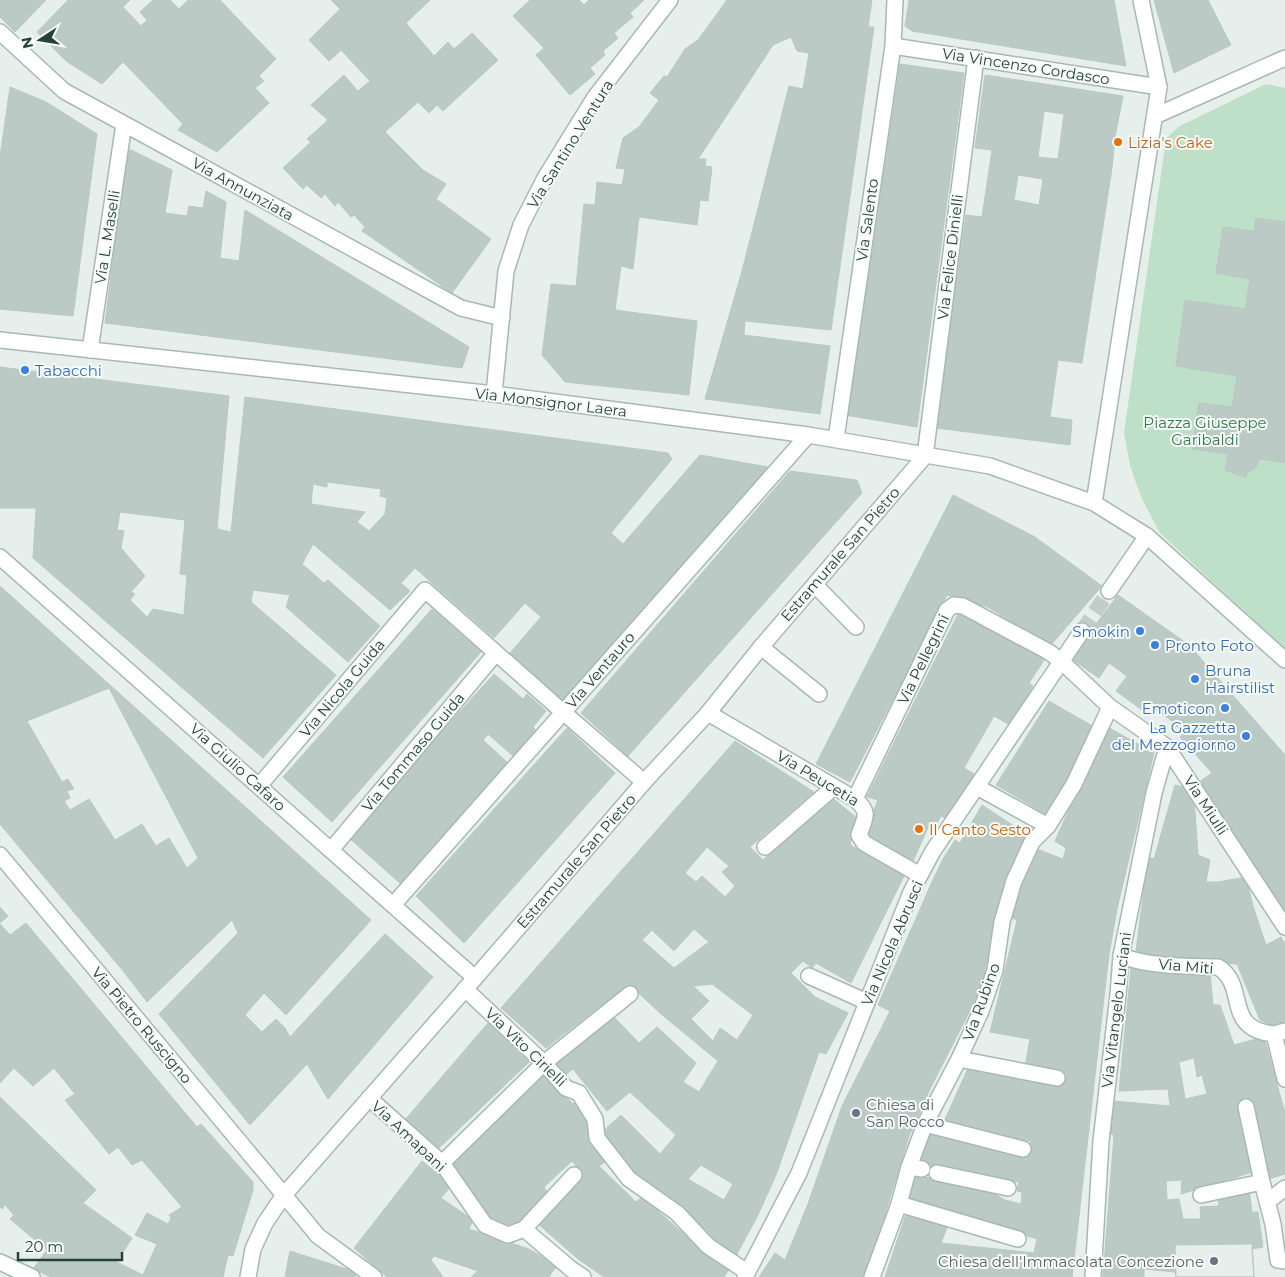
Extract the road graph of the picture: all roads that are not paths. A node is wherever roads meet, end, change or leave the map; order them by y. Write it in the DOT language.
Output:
graph roads {
  1 [pos="670,0"];
  2 [pos="895,0"];
  3 [pos="1141,0"];
  4 [pos="0,32"];
  5 [pos="893,46"];
  6 [pos="976,58"];
  7 [pos="1285,58"];
  8 [pos="1159,87"];
  9 [pos="1154,116"];
  10 [pos="124,124"];
  11 [pos="502,318"];
  12 [pos="0,340"];
  13 [pos="90,350"];
  14 [pos="494,394"];
  15 [pos="808,435"];
  16 [pos="836,440"];
  17 [pos="925,456"];
  18 [pos="1094,503"];
  19 [pos="1147,536"];
  20 [pos="0,557"];
  21 [pos="815,585"];
  22 [pos="1109,591"];
  23 [pos="856,628"];
  24 [pos="1082,631"];
  25 [pos="761,647"];
  26 [pos="496,653"];
  27 [pos="1285,660"];
  28 [pos="1061,661"];
  29 [pos="819,694"];
  30 [pos="1110,707"];
  31 [pos="563,712"];
  32 [pos="708,712"];
  33 [pos="1167,748"];
  34 [pos="644,782"];
  35 [pos="259,786"];
  36 [pos="834,787"];
  37 [pos="977,787"];
  38 [pos="855,798"];
  39 [pos="1048,826"];
  40 [pos="765,846"];
  41 [pos="331,850"];
  42 [pos="0,855"];
  43 [pos="920,875"];
  44 [pos="393,905"];
  45 [pos="1285,928"];
  46 [pos="1121,956"];
  47 [pos="809,976"];
  48 [pos="470,984"];
  49 [pos="630,994"];
  50 [pos="867,1002"];
  51 [pos="1279,1032"];
  52 [pos="959,1059"];
  53 [pos="544,1063"];
  54 [pos="1057,1078"];
  55 [pos="1285,1079"];
  56 [pos="369,1098"];
  57 [pos="1246,1106"];
  58 [pos="924,1124"];
  59 [pos="1024,1149"];
  60 [pos="442,1163"];
  61 [pos="923,1170"];
  62 [pos="574,1175"];
  63 [pos="1262,1182"];
  64 [pos="1008,1188"];
  65 [pos="1285,1188"];
  66 [pos="284,1194"];
  67 [pos="1201,1195"];
  68 [pos="1267,1202"];
  69 [pos="899,1204"];
  70 [pos="524,1229"];
  71 [pos="1018,1239"];
  72 [pos="1282,1260"];
  73 [pos="0,1262"];
  74 [pos="573,1274"];
  75 [pos="746,1275"];
  76 [pos="368,1276"];
  77 [pos="32,1277"];
  78 [pos="248,1277"];
  79 [pos="872,1277"];
  80 [pos="1093,1277"];
  1 -- 11 [label="street, Via Santino Ventura"];
  2 -- 5 [label="street, Via Salento"];
  3 -- 8 [label="street"];
  4 -- 10 [label="street, Via Annunziata"];
  5 -- 6 [label="street, Via Vincenzo Cordasco"];
  5 -- 16 [label="street, Via Salento"];
  6 -- 8 [label="street, Via Vincenzo Cordasco"];
  6 -- 17 [label="street, Via Felice Dinielli"];
  7 -- 9 [label="street"];
  8 -- 9 [label="street"];
  9 -- 18 [label="street"];
  10 -- 11 [label="street, Via Annunziata"];
  10 -- 13 [label="street, Via L. Maselli"];
  11 -- 14 [label="street, Via Santino Ventura"];
  12 -- 13 [label="street, Via Monsignor Laera"];
  13 -- 14 [label="street, Via Monsignor Laera"];
  14 -- 15 [label="street, Via Monsignor Laera"];
  15 -- 16 [label="street, Via Monsignor Laera"];
  15 -- 31 [label="street, Via Ventauro"];
  16 -- 17 [label="street, Via Monsignor Laera"];
  17 -- 18 [label="street, Via Monsignor Laera"];
  17 -- 21 [label="street, Estramurale San Pietro"];
  18 -- 19 [label="street"];
  19 -- 22 [label="street"];
  19 -- 27 [label="street"];
  20 -- 35 [label="street, Via Giulio Cafaro"];
  21 -- 23 [label="street"];
  21 -- 25 [label="street, Estramurale San Pietro"];
  24 -- 28 [label="street, Via Nicola Abrusci"];
  25 -- 29 [label="street"];
  25 -- 32 [label="street, Estramurale San Pietro"];
  26 -- 31 [label="street"];
  26 -- 35 [label="street, Via Nicola Guida"];
  26 -- 41 [label="street, Via Tommaso Guida"];
  28 -- 30 [label="street, Via Miulli"];
  28 -- 37 [label="street, Via Nicola Abrusci"];
  28 -- 38 [label="street, Via Pellegrini"];
  30 -- 33 [label="street, Via Miulli"];
  30 -- 39 [label="street, Via Rubino"];
  31 -- 34 [label="street"];
  31 -- 44 [label="street, Via Ventauro"];
  32 -- 34 [label="street, Estramurale San Pietro"];
  32 -- 36 [label="street, Via Peucetia"];
  33 -- 45 [label="street, Via Miulli"];
  33 -- 46 [label="street, Via Vitangelo Luciani"];
  34 -- 48 [label="street, Estramurale San Pietro"];
  35 -- 41 [label="street, Via Giulio Cafaro"];
  36 -- 38 [label="street, Via Peucetia"];
  36 -- 40 [label="street"];
  37 -- 39 [label="street"];
  37 -- 43 [label="street, Via Nicola Abrusci"];
  38 -- 43 [label="street, Via Peucetia"];
  39 -- 52 [label="street, Via Rubino"];
  41 -- 44 [label="street, Via Giulio Cafaro"];
  42 -- 66 [label="street, Via Pietro Ruscigno"];
  43 -- 50 [label="street, Via Nicola Abrusci"];
  44 -- 48 [label="street, Via Giulio Cafaro"];
  46 -- 51 [label="street, Via Miti"];
  46 -- 80 [label="street, Via Vitangelo Luciani"];
  47 -- 50 [label="street"];
  48 -- 53 [label="street, Via Vito Cirielli"];
  48 -- 56 [label="street, Estramurale San Pietro"];
  49 -- 53 [label="street"];
  50 -- 75 [label="street, Via Nicola Abrusci"];
  51 -- 55 [label="street"];
  52 -- 54 [label="street"];
  52 -- 58 [label="street, Via Rubino"];
  53 -- 60 [label="street"];
  53 -- 75 [label="street, Via Vito Cirielli"];
  56 -- 60 [label="street, Via Amapani"];
  56 -- 66 [label="street, Estramurale San Pietro"];
  57 -- 63 [label="street"];
  58 -- 59 [label="street"];
  58 -- 61 [label="street, Via Rubino"];
  60 -- 70 [label="street, Via Amapani"];
  61 -- 64 [label="street"];
  61 -- 69 [label="street, Via Rubino"];
  62 -- 70 [label="street"];
  63 -- 67 [label="street"];
  63 -- 68 [label="street"];
  65 -- 68 [label="street"];
  66 -- 76 [label="street, Via Pietro Ruscigno"];
  66 -- 78 [label="street, Estramurale San Pietro"];
  68 -- 72 [label="street"];
  69 -- 71 [label="street"];
  69 -- 79 [label="street, Via Rubino"];
  70 -- 74 [label="street"];
  73 -- 77 [label="street"];
}
